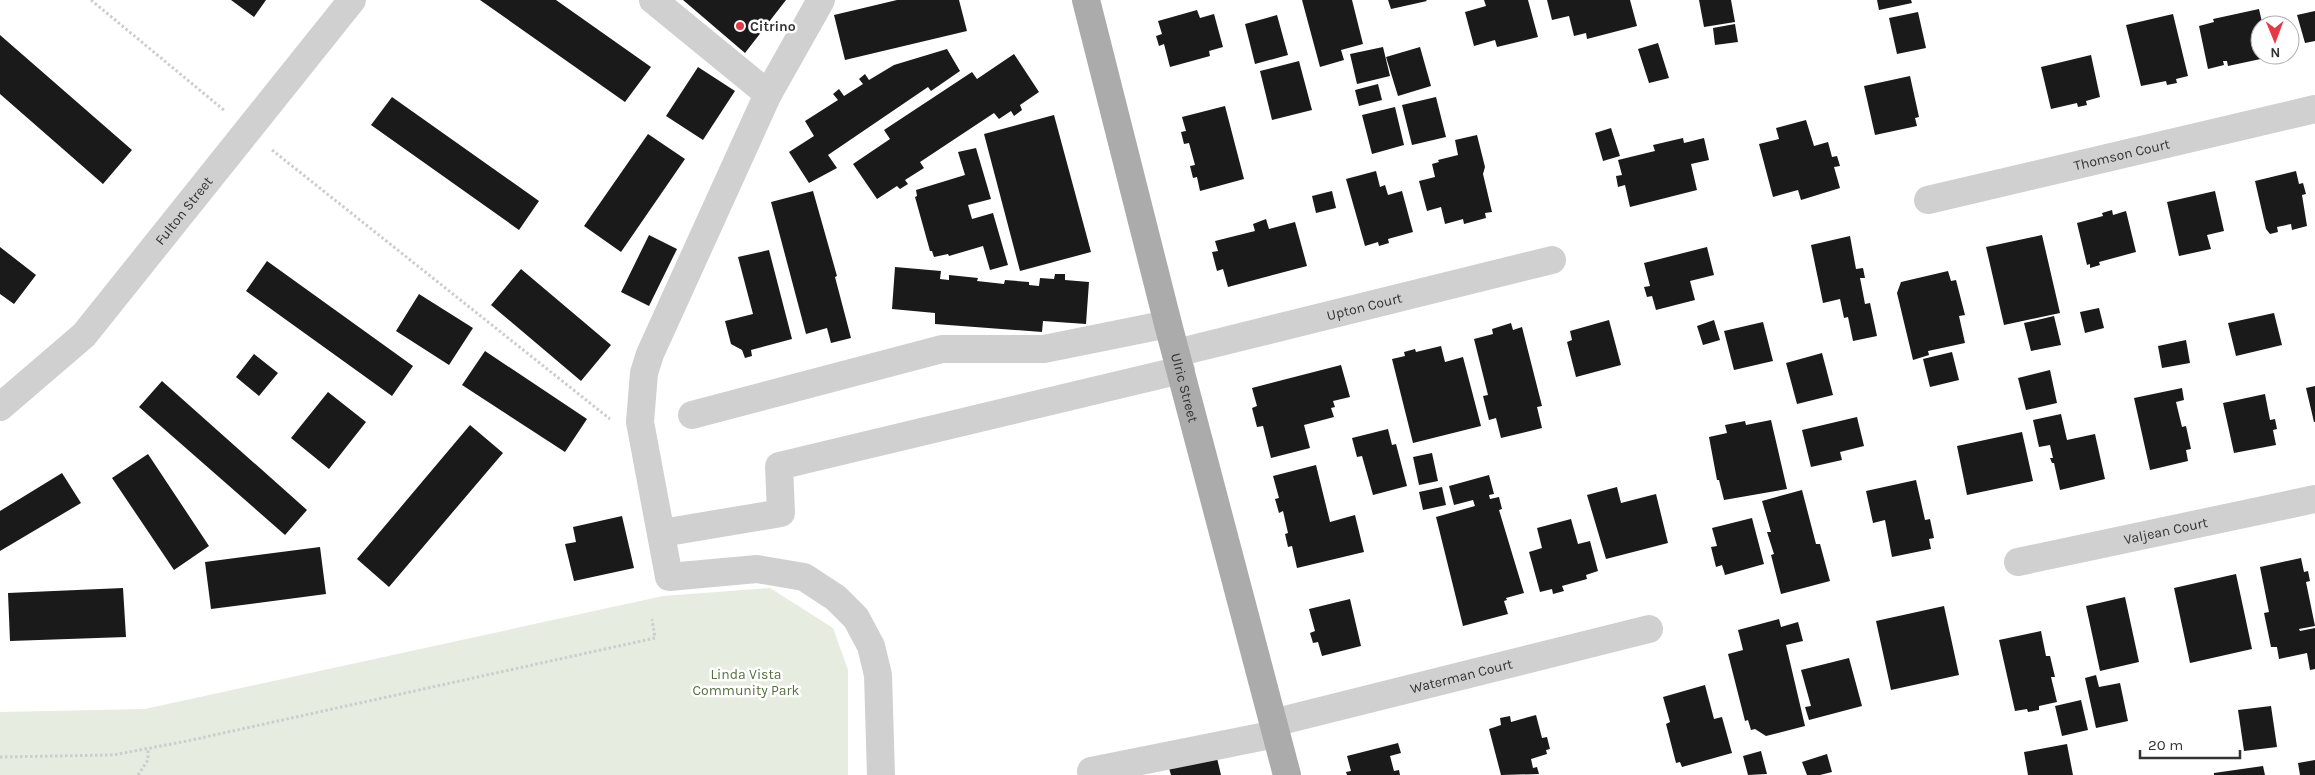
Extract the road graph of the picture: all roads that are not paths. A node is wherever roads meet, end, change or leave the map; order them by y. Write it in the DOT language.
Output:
graph roads {
  1 [pos="352,0"];
  2 [pos="653,0"];
  3 [pos="821,0"];
  4 [pos="1086,0"];
  5 [pos="768,94"];
  6 [pos="2315,109"];
  7 [pos="1928,200"];
  8 [pos="1552,260"];
  9 [pos="1168,324"];
  10 [pos="1179,362"];
  11 [pos="0,407"];
  12 [pos="692,415"];
  13 [pos="2315,499"];
  14 [pos="662,533"];
  15 [pos="2018,562"];
  16 [pos="1649,629"];
  17 [pos="1275,729"];
  18 [pos="1091,771"];
  19 [pos="881,775"];
  20 [pos="1287,775"];
  1 -- 11 [label="street, Fulton Street"];
  2 -- 5 [label="street"];
  3 -- 5 [label="street"];
  4 -- 9 [label="main road, Ulric Street"];
  5 -- 14 [label="street"];
  6 -- 7 [label="street, Thomson Court"];
  8 -- 10 [label="street, Upton Court"];
  9 -- 10 [label="main road, Ulric Street"];
  9 -- 12 [label="street"];
  10 -- 14 [label="street, Upton Court"];
  10 -- 17 [label="main road, Ulric Street"];
  13 -- 15 [label="street, Valjean Court"];
  14 -- 19 [label="street"];
  16 -- 17 [label="street, Waterman Court"];
  17 -- 18 [label="street, Waterman Court"];
  17 -- 20 [label="main road, Ulric Street"];
}
